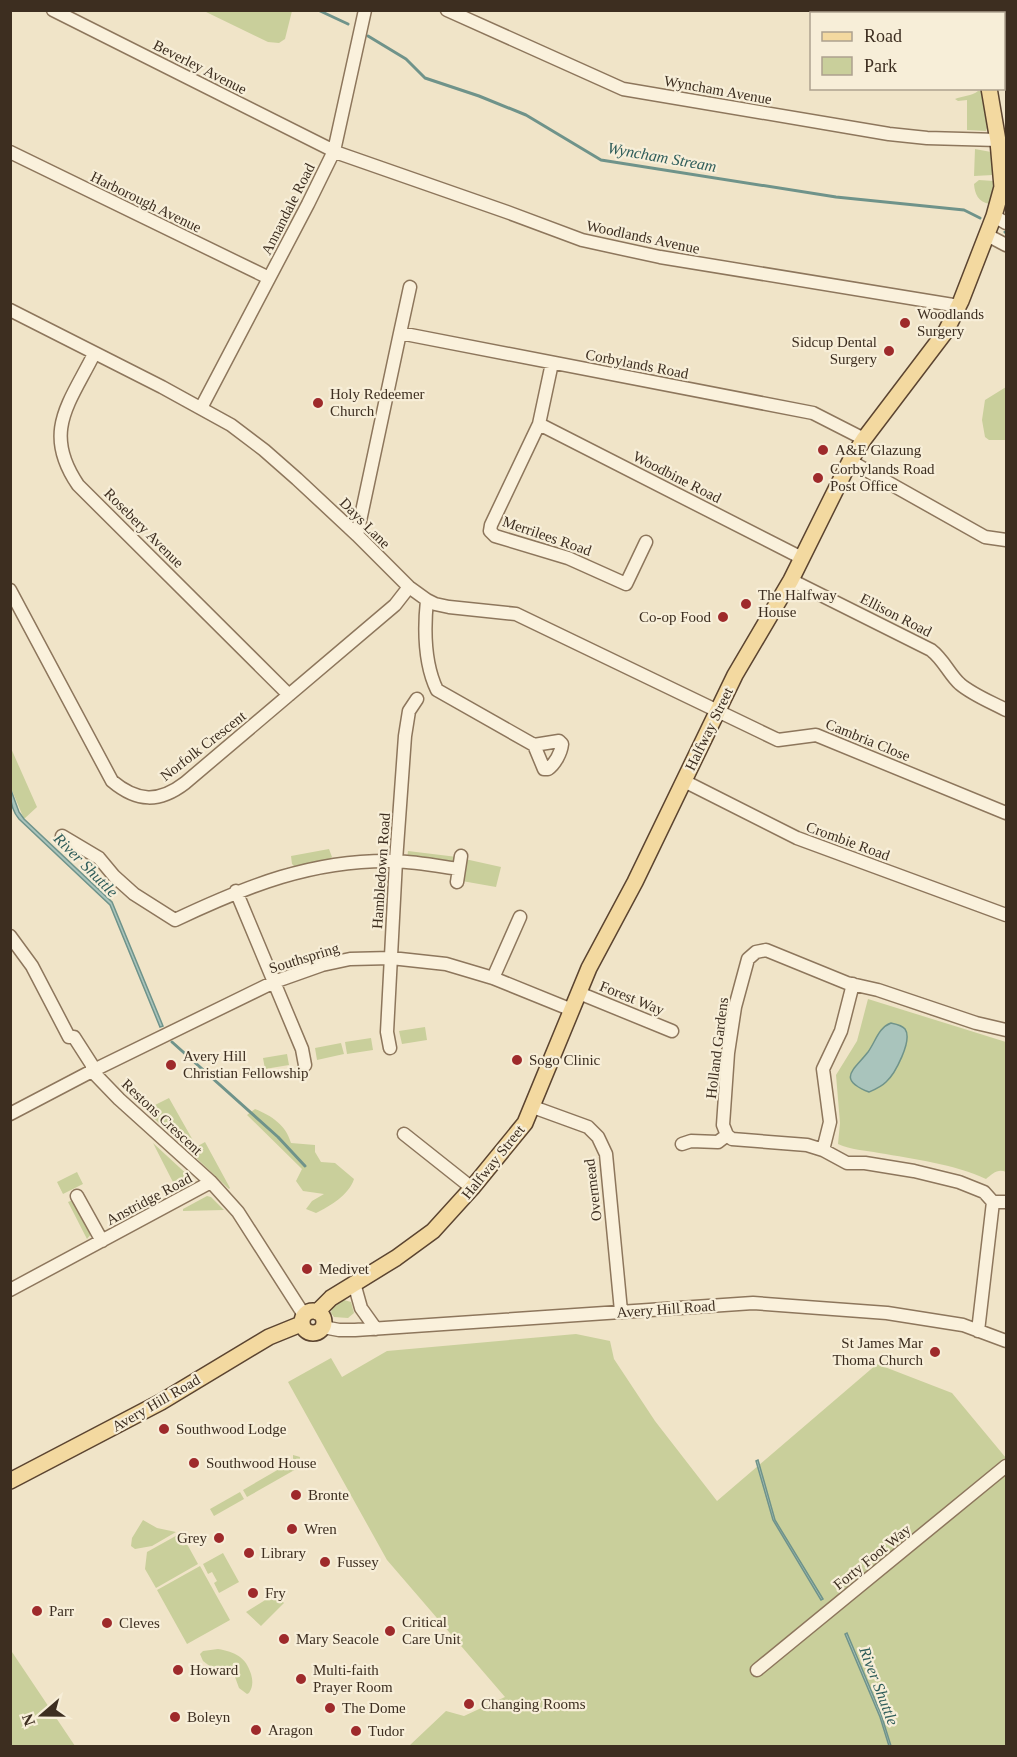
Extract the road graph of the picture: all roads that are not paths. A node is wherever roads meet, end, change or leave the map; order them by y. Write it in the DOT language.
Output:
graph roads {
  1 [pos="53,10"];
  2 [pos="365,10"];
  3 [pos="447,10"];
  4 [pos="988,90"];
  5 [pos="998,140"];
  6 [pos="334,151"];
  7 [pos="10,152"];
  8 [pos="1000,220"];
  9 [pos="987,235"];
  10 [pos="1006,244"];
  11 [pos="269,278"];
  12 [pos="410,287"];
  13 [pos="959,306"];
  14 [pos="10,310"];
  15 [pos="400,333"];
  16 [pos="94,354"];
  17 [pos="552,363"];
  18 [pos="201,408"];
  19 [pos="539,424"];
  20 [pos="864,438"];
  21 [pos="850,461"];
  22 [pos="357,535"];
  23 [pos="1006,540"];
  24 [pos="646,542"];
  25 [pos="802,558"];
  26 [pos="790,580"];
  27 [pos="409,587"];
  28 [pos="10,590"];
  29 [pos="427,600"];
  30 [pos="289,695"];
  31 [pos="417,699"];
  32 [pos="1006,710"];
  33 [pos="717,712"];
  34 [pos="534,745"];
  35 [pos="684,782"];
  36 [pos="1006,813"];
  37 [pos="62,836"];
  38 [pos="396,861"];
  39 [pos="457,882"];
  40 [pos="236,891"];
  41 [pos="1006,915"];
  42 [pos="520,917"];
  43 [pos="12,940"];
  44 [pos="391,958"];
  45 [pos="493,978"];
  46 [pos="274,982"];
  47 [pos="853,984"];
  48 [pos="579,993"];
  49 [pos="572,1010"];
  50 [pos="1006,1030"];
  51 [pos="672,1031"];
  52 [pos="390,1048"];
  53 [pos="305,1065"];
  54 [pos="92,1071"];
  55 [pos="533,1107"];
  56 [pos="10,1114"];
  57 [pos="404,1134"];
  58 [pos="727,1135"];
  59 [pos="682,1144"];
  60 [pos="823,1150"];
  61 [pos="211,1182"];
  62 [pos="472,1188"];
  63 [pos="77,1196"];
  64 [pos="1006,1202"];
  65 [pos="993,1203"];
  66 [pos="102,1241"];
  67 [pos="354,1283"];
  68 [pos="12,1287"];
  69 [pos="621,1311"];
  70 [pos="307,1317"];
  71 [pos="323,1327"];
  72 [pos="376,1329"];
  73 [pos="978,1331"];
  74 [pos="1006,1341"];
  75 [pos="1006,1466"];
  76 [pos="10,1481"];
  77 [pos="757,1670"];
  1 -- 6 [label="street, Beverley Avenue"];
  2 -- 6 [label="street, Annandale Road"];
  3 -- 5 [label="street, Wyncham Avenue"];
  4 -- 5 [label="main road, Halfway Street"];
  5 -- 8 [label="main road, Halfway Street"];
  6 -- 11 [label="street, Annandale Road"];
  6 -- 13 [label="street, Woodlands Avenue"];
  7 -- 11 [label="street, Harborough Avenue"];
  8 -- 9 [label="main road, Halfway Street"];
  9 -- 10 [label="street"];
  9 -- 13 [label="main road, Halfway Street"];
  11 -- 18 [label="street, Annandale Road"];
  12 -- 15 [label="street"];
  13 -- 20 [label="main road, Halfway Street"];
  14 -- 16 [label="street, Days Lane"];
  15 -- 17 [label="street, Corbylands Road"];
  15 -- 22 [label="street"];
  16 -- 18 [label="street, Days Lane"];
  16 -- 30 [label="street, Rosebery Avenue"];
  17 -- 19 [label="street"];
  17 -- 20 [label="street, Corbylands Road"];
  18 -- 22 [label="street, Days Lane"];
  19 -- 24 [label="street, Merrilees Road"];
  19 -- 25 [label="street, Woodbine Road"];
  20 -- 21 [label="main road, Halfway Street"];
  21 -- 23 [label="street"];
  21 -- 25 [label="main road, Halfway Street"];
  22 -- 27 [label="street, Days Lane"];
  25 -- 26 [label="main road, Halfway Street"];
  26 -- 32 [label="street, Ellison Road"];
  26 -- 33 [label="main road, Halfway Street"];
  27 -- 29 [label="street, Days Lane"];
  27 -- 30 [label="street, Norfolk Crescent"];
  28 -- 30 [label="street, Norfolk Crescent"];
  29 -- 33 [label="street, Days Lane"];
  29 -- 34 [label="street"];
  31 -- 38 [label="street, Hambledown Road"];
  33 -- 35 [label="main road, Halfway Street"];
  33 -- 36 [label="street, Cambria Close"];
  35 -- 41 [label="street, Crombie Road"];
  35 -- 48 [label="main road, Halfway Street"];
  37 -- 40 [label="street"];
  38 -- 39 [label="street"];
  38 -- 40 [label="street"];
  38 -- 44 [label="street, Hambledown Road"];
  40 -- 46 [label="street"];
  42 -- 45 [label="street"];
  43 -- 54 [label="street, Restons Crescent"];
  44 -- 45 [label="street, Southspring"];
  44 -- 46 [label="street, Southspring"];
  44 -- 52 [label="street, Hambledown Road"];
  45 -- 49 [label="street, Southspring"];
  46 -- 53 [label="street"];
  46 -- 54 [label="street, Southspring"];
  47 -- 50 [label="street, Holland Gardens"];
  47 -- 58 [label="street, Holland Gardens"];
  47 -- 60 [label="street"];
  48 -- 49 [label="main road, Halfway Street"];
  48 -- 51 [label="street, Forest Way"];
  49 -- 55 [label="main road, Halfway Street"];
  54 -- 56 [label="street, Southspring"];
  54 -- 61 [label="street, Restons Crescent"];
  55 -- 62 [label="main road, Halfway Street"];
  55 -- 69 [label="street, Overmead"];
  57 -- 62 [label="street"];
  58 -- 59 [label="street"];
  58 -- 60 [label="street"];
  60 -- 65 [label="street"];
  61 -- 66 [label="street, Anstridge Road"];
  61 -- 70 [label="street, Restons Crescent"];
  62 -- 67 [label="main road, Halfway Street"];
  63 -- 66 [label="street, Anstridge Road"];
  64 -- 65 [label="street"];
  65 -- 73 [label="street"];
  66 -- 68 [label="street, Anstridge Road"];
  67 -- 70 [label="main road, Halfway Street"];
  67 -- 72 [label="street"];
  69 -- 72 [label="street, Avery Hill Road"];
  69 -- 73 [label="street, Avery Hill Road"];
  70 -- 71 [label="main road"];
  70 -- 71 [label="main road"];
  70 -- 76 [label="main road, Avery Hill Road"];
  71 -- 72 [label="street, Avery Hill Road"];
  73 -- 74 [label="street, Avery Hill Road"];
  75 -- 77 [label="street, Forty Foot Way"];
}
